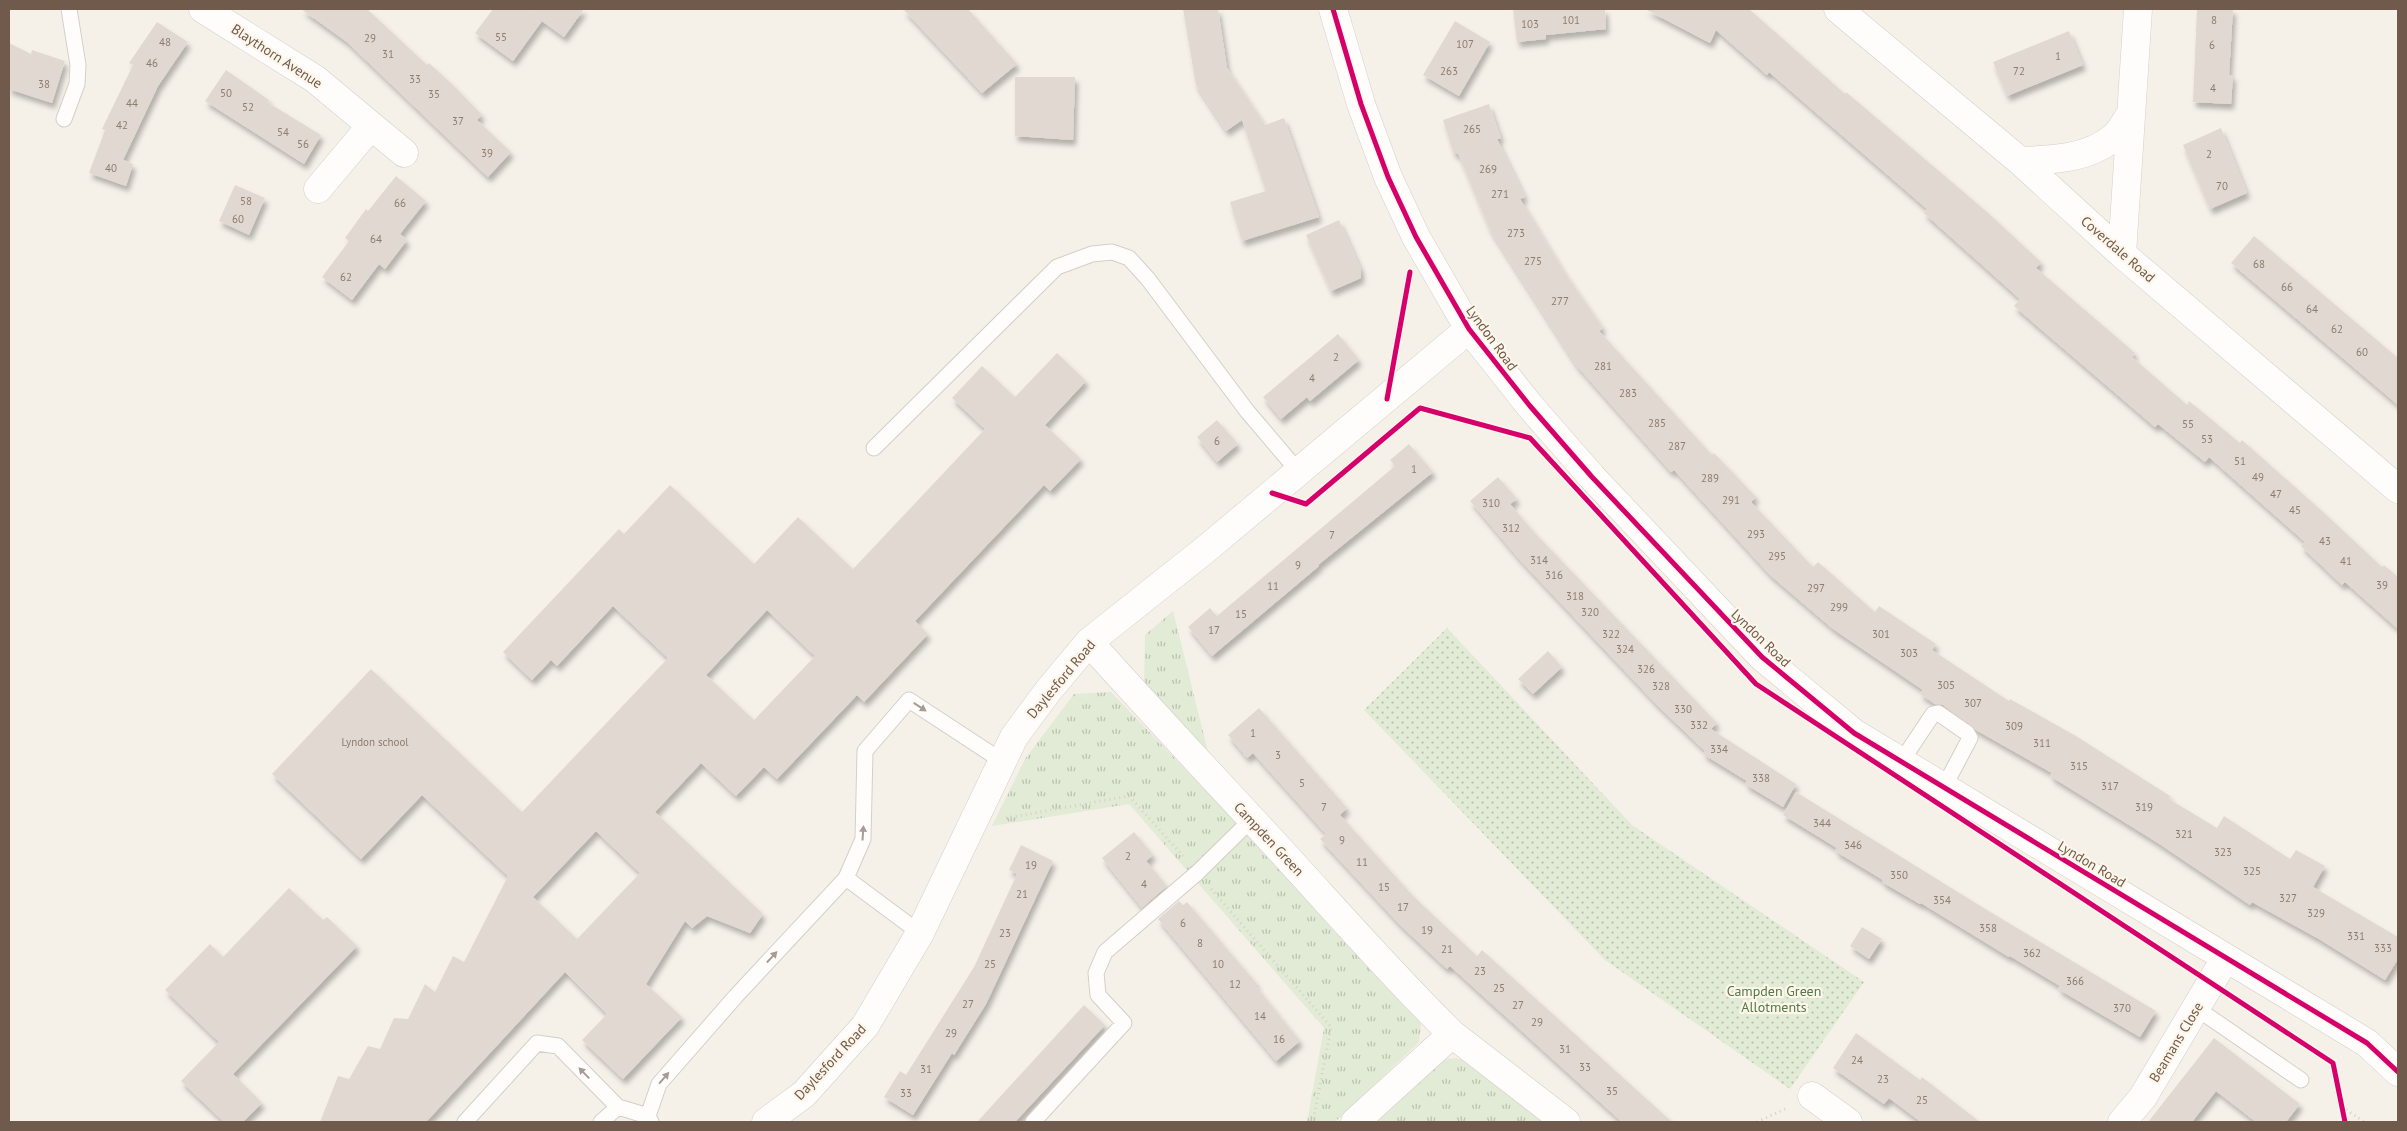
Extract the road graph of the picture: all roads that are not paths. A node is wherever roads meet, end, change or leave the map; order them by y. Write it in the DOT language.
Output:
graph roads {
  1 [pos="70,9"];
  2 [pos="203,9"];
  3 [pos="1333,9"];
  4 [pos="1838,9"];
  5 [pos="2138,9"];
  6 [pos="2130,115"];
  7 [pos="64,119"];
  8 [pos="370,127"];
  9 [pos="404,153"];
  10 [pos="2020,162"];
  11 [pos="318,189"];
  12 [pos="2122,254"];
  13 [pos="1469,329"];
  14 [pos="874,448"];
  15 [pos="1298,471"];
  16 [pos="2398,489"];
  17 [pos="1089,642"];
  18 [pos="1002,761"];
  19 [pos="1901,762"];
  20 [pos="1944,788"];
  21 [pos="1251,820"];
  22 [pos="846,878"];
  23 [pos="920,933"];
  24 [pos="2225,959"];
  25 [pos="2196,1008"];
  26 [pos="1452,1034"];
  27 [pos="2398,1072"];
  28 [pos="2301,1080"];
  29 [pos="1812,1096"];
  30 [pos="618,1107"];
  31 [pos="649,1119"];
  32 [pos="465,1122"];
  33 [pos="601,1122"];
  34 [pos="766,1122"];
  35 [pos="1033,1122"];
  36 [pos="1355,1122"];
  37 [pos="1566,1122"];
  38 [pos="1848,1122"];
  39 [pos="2122,1122"];
  1 -- 7 [label="lane"];
  2 -- 8 [label="street, Blaythorn Avenue"];
  3 -- 13 [label="street, Lyndon Road"];
  4 -- 10 [label="street, Coverdale Road"];
  5 -- 6 [label="street"];
  6 -- 10 [label="street"];
  6 -- 12 [label="street"];
  8 -- 9 [label="street, Blaythorn Avenue"];
  8 -- 11 [label="street"];
  10 -- 12 [label="street, Coverdale Road"];
  12 -- 16 [label="street, Coverdale Road"];
  13 -- 15 [label="street, Daylesford Road"];
  13 -- 19 [label="street, Lyndon Road"];
  14 -- 15 [label="lane"];
  15 -- 17 [label="street, Daylesford Road"];
  17 -- 18 [label="street, Daylesford Road"];
  17 -- 21 [label="street, Campden Green"];
  22 -- 18 [label="lane, one-way"];
  18 -- 23 [label="street, Daylesford Road"];
  19 -- 20 [label="street, Lyndon Road"];
  19 -- 20 [label="lane"];
  20 -- 24 [label="street, Lyndon Road"];
  21 -- 26 [label="street, Campden Green"];
  21 -- 35 [label="lane"];
  22 -- 23 [label="lane"];
  31 -- 22 [label="lane, one-way"];
  23 -- 34 [label="street, Daylesford Road"];
  24 -- 25 [label="street, Beamans Close"];
  24 -- 27 [label="street, Lyndon Road"];
  25 -- 28 [label="lane"];
  25 -- 39 [label="street, Beamans Close"];
  26 -- 36 [label="street"];
  26 -- 37 [label="street, Campden Green"];
  29 -- 38 [label="street"];
  30 -- 31 [label="lane"];
  30 -- 32 [label="lane, one-way"];
  30 -- 33 [label="lane"];
}
